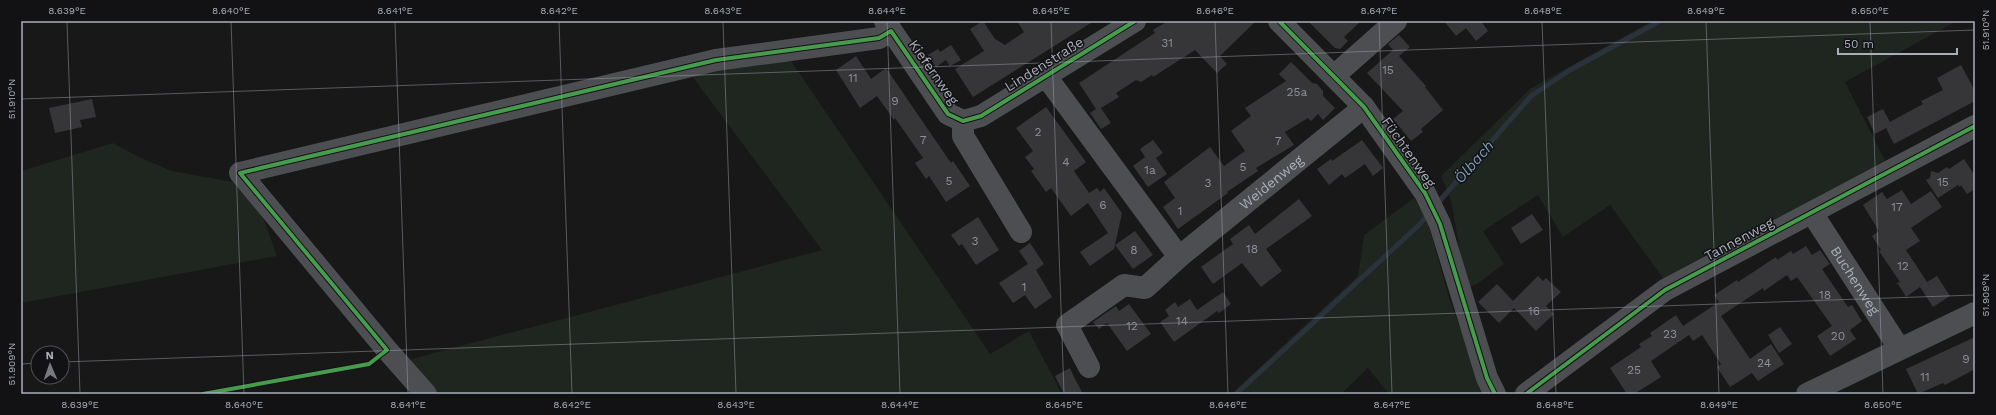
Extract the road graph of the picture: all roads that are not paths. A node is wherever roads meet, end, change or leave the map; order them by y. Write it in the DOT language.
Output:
graph roads {
  1 [pos="1135,21"];
  2 [pos="1279,21"];
  3 [pos="1396,21"];
  4 [pos="888,26"];
  5 [pos="1045,75"];
  6 [pos="1335,76"];
  7 [pos="1364,107"];
  8 [pos="963,121"];
  9 [pos="1975,126"];
  10 [pos="1812,213"];
  11 [pos="1021,232"];
  12 [pos="1179,257"];
  13 [pos="1975,313"];
  14 [pos="1899,348"];
  15 [pos="1089,367"];
  16 [pos="426,394"];
  17 [pos="1495,394"];
  18 [pos="1526,394"];
  19 [pos="1807,394"];
  1 -- 5 [label="street, Lindenstraße"];
  2 -- 6 [label="street, Füchtenweg"];
  3 -- 6 [label="street"];
  4 -- 8 [label="street, Kiefernweg"];
  4 -- 16 [label="street"];
  5 -- 8 [label="street, Lindenstraße"];
  5 -- 12 [label="street"];
  6 -- 7 [label="street, Füchtenweg"];
  7 -- 12 [label="street, Weidenweg"];
  7 -- 17 [label="street, Füchtenweg"];
  8 -- 11 [label="street, Kiefernweg"];
  9 -- 10 [label="street, Tannenweg"];
  10 -- 14 [label="street, Buchenweg"];
  10 -- 18 [label="street, Tannenweg"];
  12 -- 15 [label="street, Weidenweg"];
  13 -- 14 [label="street"];
  14 -- 19 [label="street"];
}
